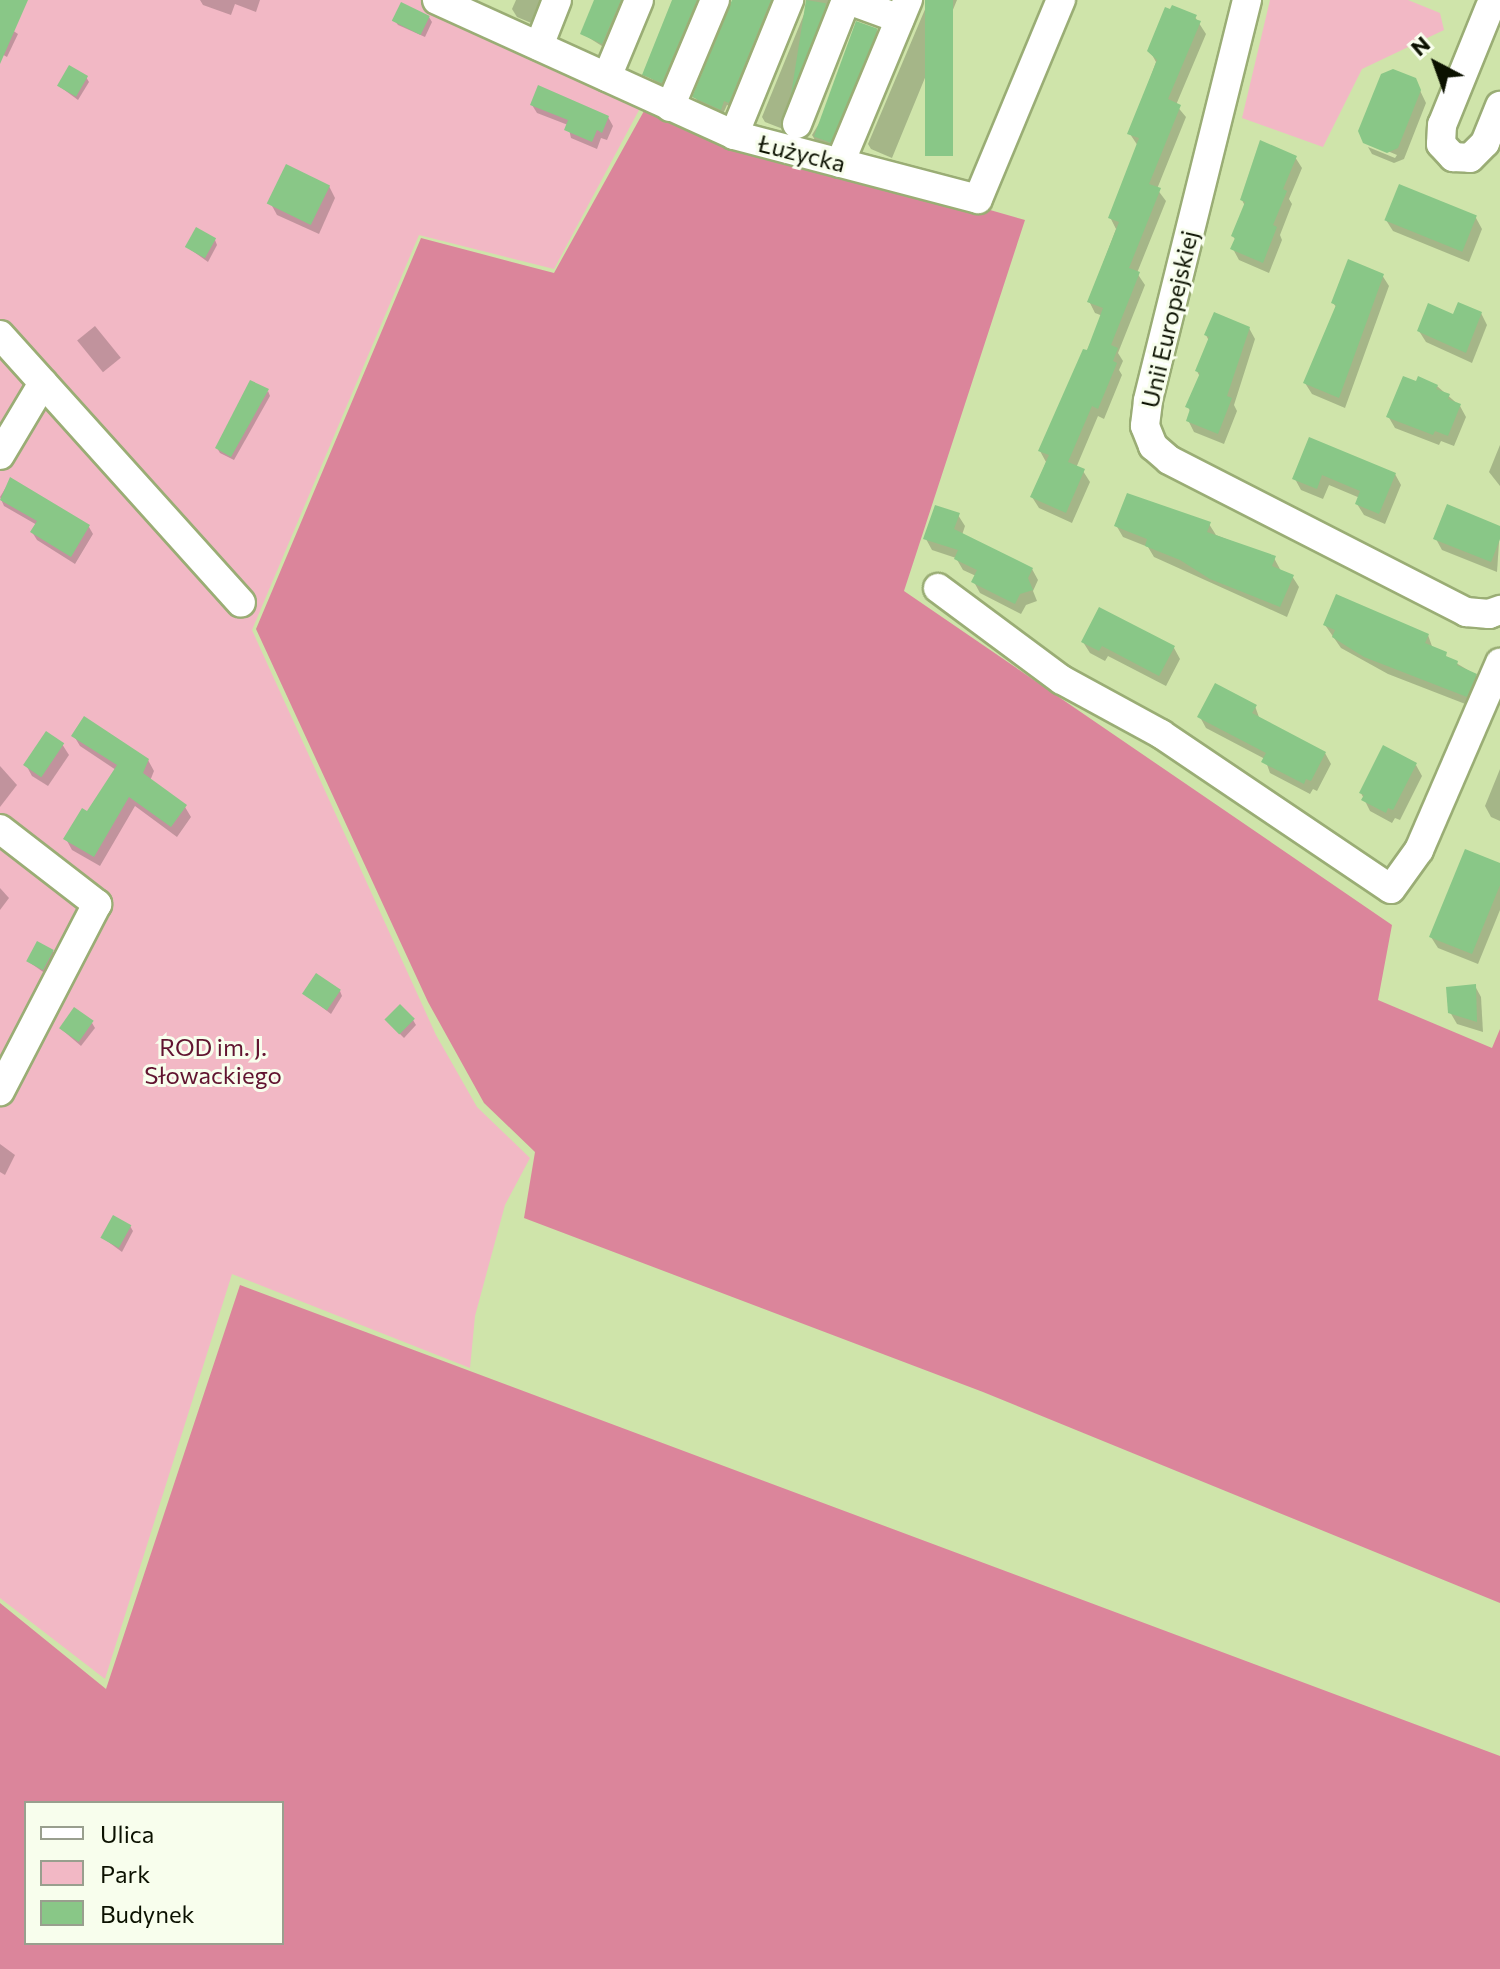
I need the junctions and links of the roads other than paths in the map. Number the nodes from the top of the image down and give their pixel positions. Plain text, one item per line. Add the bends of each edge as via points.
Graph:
1 (437, 0) edge
2 (557, 0) edge
3 (639, 0) edge
4 (715, 0) edge
5 (789, 0) edge
6 (847, 0) edge
7 (1061, 0) edge
8 (1247, 0) edge
9 (1488, 6) edge
10 (904, 9) edge
11 (539, 46) junction
12 (607, 77) junction
13 (1500, 106) edge
14 (670, 107) junction
15 (797, 124) dead end
16 (734, 135) junction
17 (840, 163) junction
18 (0, 335) edge
19 (43, 383) junction
20 (0, 455) edge
21 (938, 588) dead end
22 (241, 603) dead end
23 (1500, 610) edge
24 (1500, 663) edge
25 (0, 829) edge
26 (0, 1091) edge

1 - 11 street, Łużycka
2 - 11 street
3 - 12 street
4 - 14 street
5 - 16 street
6 - 10 street
6 - 15 street
7 - 17 street, Łużycka via 978,199
8 - 23 street, Unii Europejskiej via 1148,401 1145,426 1150,439 1169,460 1466,612
9 - 13 street via 1442,125 1441,144 1453,157 1470,158 1485,143
10 - 17 street
11 - 12 street, Łużycka
12 - 14 street, Łużycka
14 - 16 street, Łużycka
16 - 17 street, Łużycka
18 - 19 street
19 - 20 street
19 - 22 street
21 - 24 street via 1062,680 1161,734 1391,889 1419,850
25 - 26 street via 97,904

